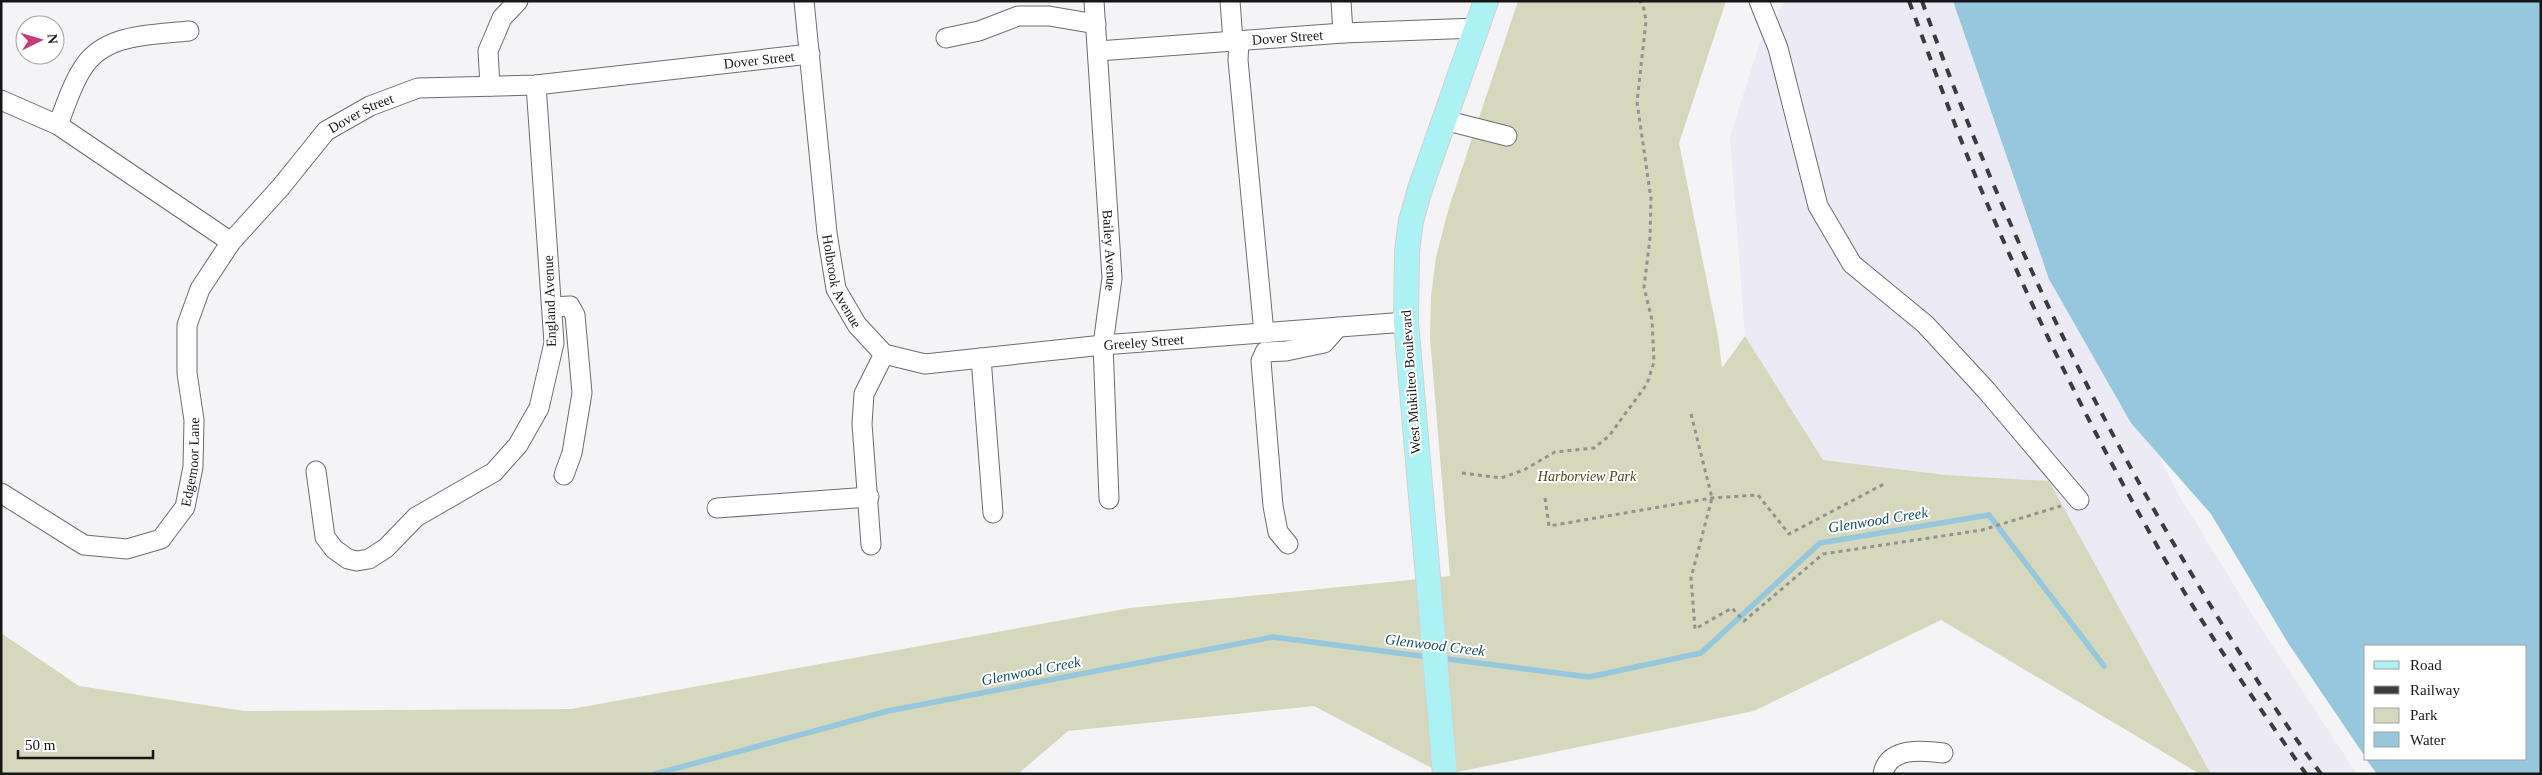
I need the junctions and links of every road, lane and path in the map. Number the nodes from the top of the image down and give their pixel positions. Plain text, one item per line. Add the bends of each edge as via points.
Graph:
1 (518, 1) edge
2 (804, 1) edge
3 (1094, 1) edge
4 (1230, 1) edge
5 (1341, 1) edge
6 (1486, 1) edge
7 (1640, 1) edge
8 (1759, 1) edge
9 (1096, 24) junction
10 (1476, 28) junction
11 (189, 31) dead end
12 (1343, 33) junction
13 (946, 38) dead end
14 (1236, 40) junction
15 (1098, 51) junction
16 (810, 54) junction
17 (536, 85) junction
18 (490, 86) junction
19 (1, 100) edge
20 (1444, 120) junction
21 (58, 125) junction
22 (1506, 136) dead end
23 (231, 242) junction
24 (552, 307) junction
25 (1406, 322) junction
26 (1338, 327) junction
27 (1264, 333) junction
28 (1103, 345) junction
29 (884, 354) junction
30 (980, 358) junction
31 (1691, 414) dead end
32 (316, 471) dead end
33 (1462, 473) dead end
34 (564, 475) dead end
35 (1884, 484) dead end
36 (1, 493) edge
37 (869, 497) junction
38 (1545, 498) dead end
39 (1712, 498) junction
40 (1108, 499) dead end
41 (2079, 500) joint
42 (717, 508) dead end
43 (993, 513) dead end
44 (1288, 544) dead end
45 (871, 545) dead end
46 (1943, 753) dead end
47 (1445, 774) edge
48 (1883, 774) edge

1 - 18 street via 502,18 488,51
2 - 16 street, Holbrook Avenue
3 - 9 street, Bailey Avenue
4 - 14 street
5 - 12 street
6 - 10 main road, West Mukilteo Boulevard
7 - 33 path via 1646,21 1637,102 1651,200 1644,287 1652,320 1654,362 1647,384 1609,436 1594,448 1555,452 1524,470 1501,478
8 - 41 street via 1778,48 1818,206 1852,264 1925,324
9 - 13 street via 1049,16 1018,16 979,31
9 - 15 street, Bailey Avenue
10 - 12 street, Dover Street
10 - 20 main road, West Mukilteo Boulevard
11 - 21 street via 132,38 101,49 81,71
12 - 14 street, Dover Street
14 - 15 street, Dover Street
14 - 27 street
15 - 28 street, Bailey Avenue via 1112,278
16 - 17 street, Dover Street
16 - 29 street, Holbrook Avenue via 827,233 836,289 857,325
17 - 18 street, Dover Street
17 - 24 street, England Avenue
18 - 23 street, Dover Street via 418,88 370,106 326,131
19 - 21 street
20 - 22 street
20 - 25 main road, West Mukilteo Boulevard via 1411,221 1407,250
21 - 23 street
23 - 36 street, Edgemoor Lane via 200,289 187,325 187,373 194,420 193,466 185,507 161,539 127,549 84,545
24 - 32 street, England Avenue via 554,344 546,381 534,416 518,445 494,472 416,517 386,548 370,559 348,559 334,549 326,537
24 - 34 street via 570,306 575,315 582,393 572,453
25 - 26 street, Greeley Street
25 - 47 main road, West Mukilteo Boulevard
26 - 27 street, Greeley Street
26 - 44 street via 1324,343 1265,352 1261,361 1273,506 1278,532
27 - 28 street, Greeley Street
28 - 30 street, Greeley Street
28 - 40 street, Bailey Avenue
29 - 30 street, Greeley Street via 925,364
29 - 37 street via 864,394 862,424
30 - 43 street
31 - 39 path
35 - 39 path via 1789,534 1758,495
37 - 42 street
37 - 45 street
38 - 39 path via 1548,526
39 - 41 path via 1691,578 1695,629 1732,608 1744,620 1823,554 1982,530
46 - 48 street via 1921,750 1903,753 1892,758 1884,767

